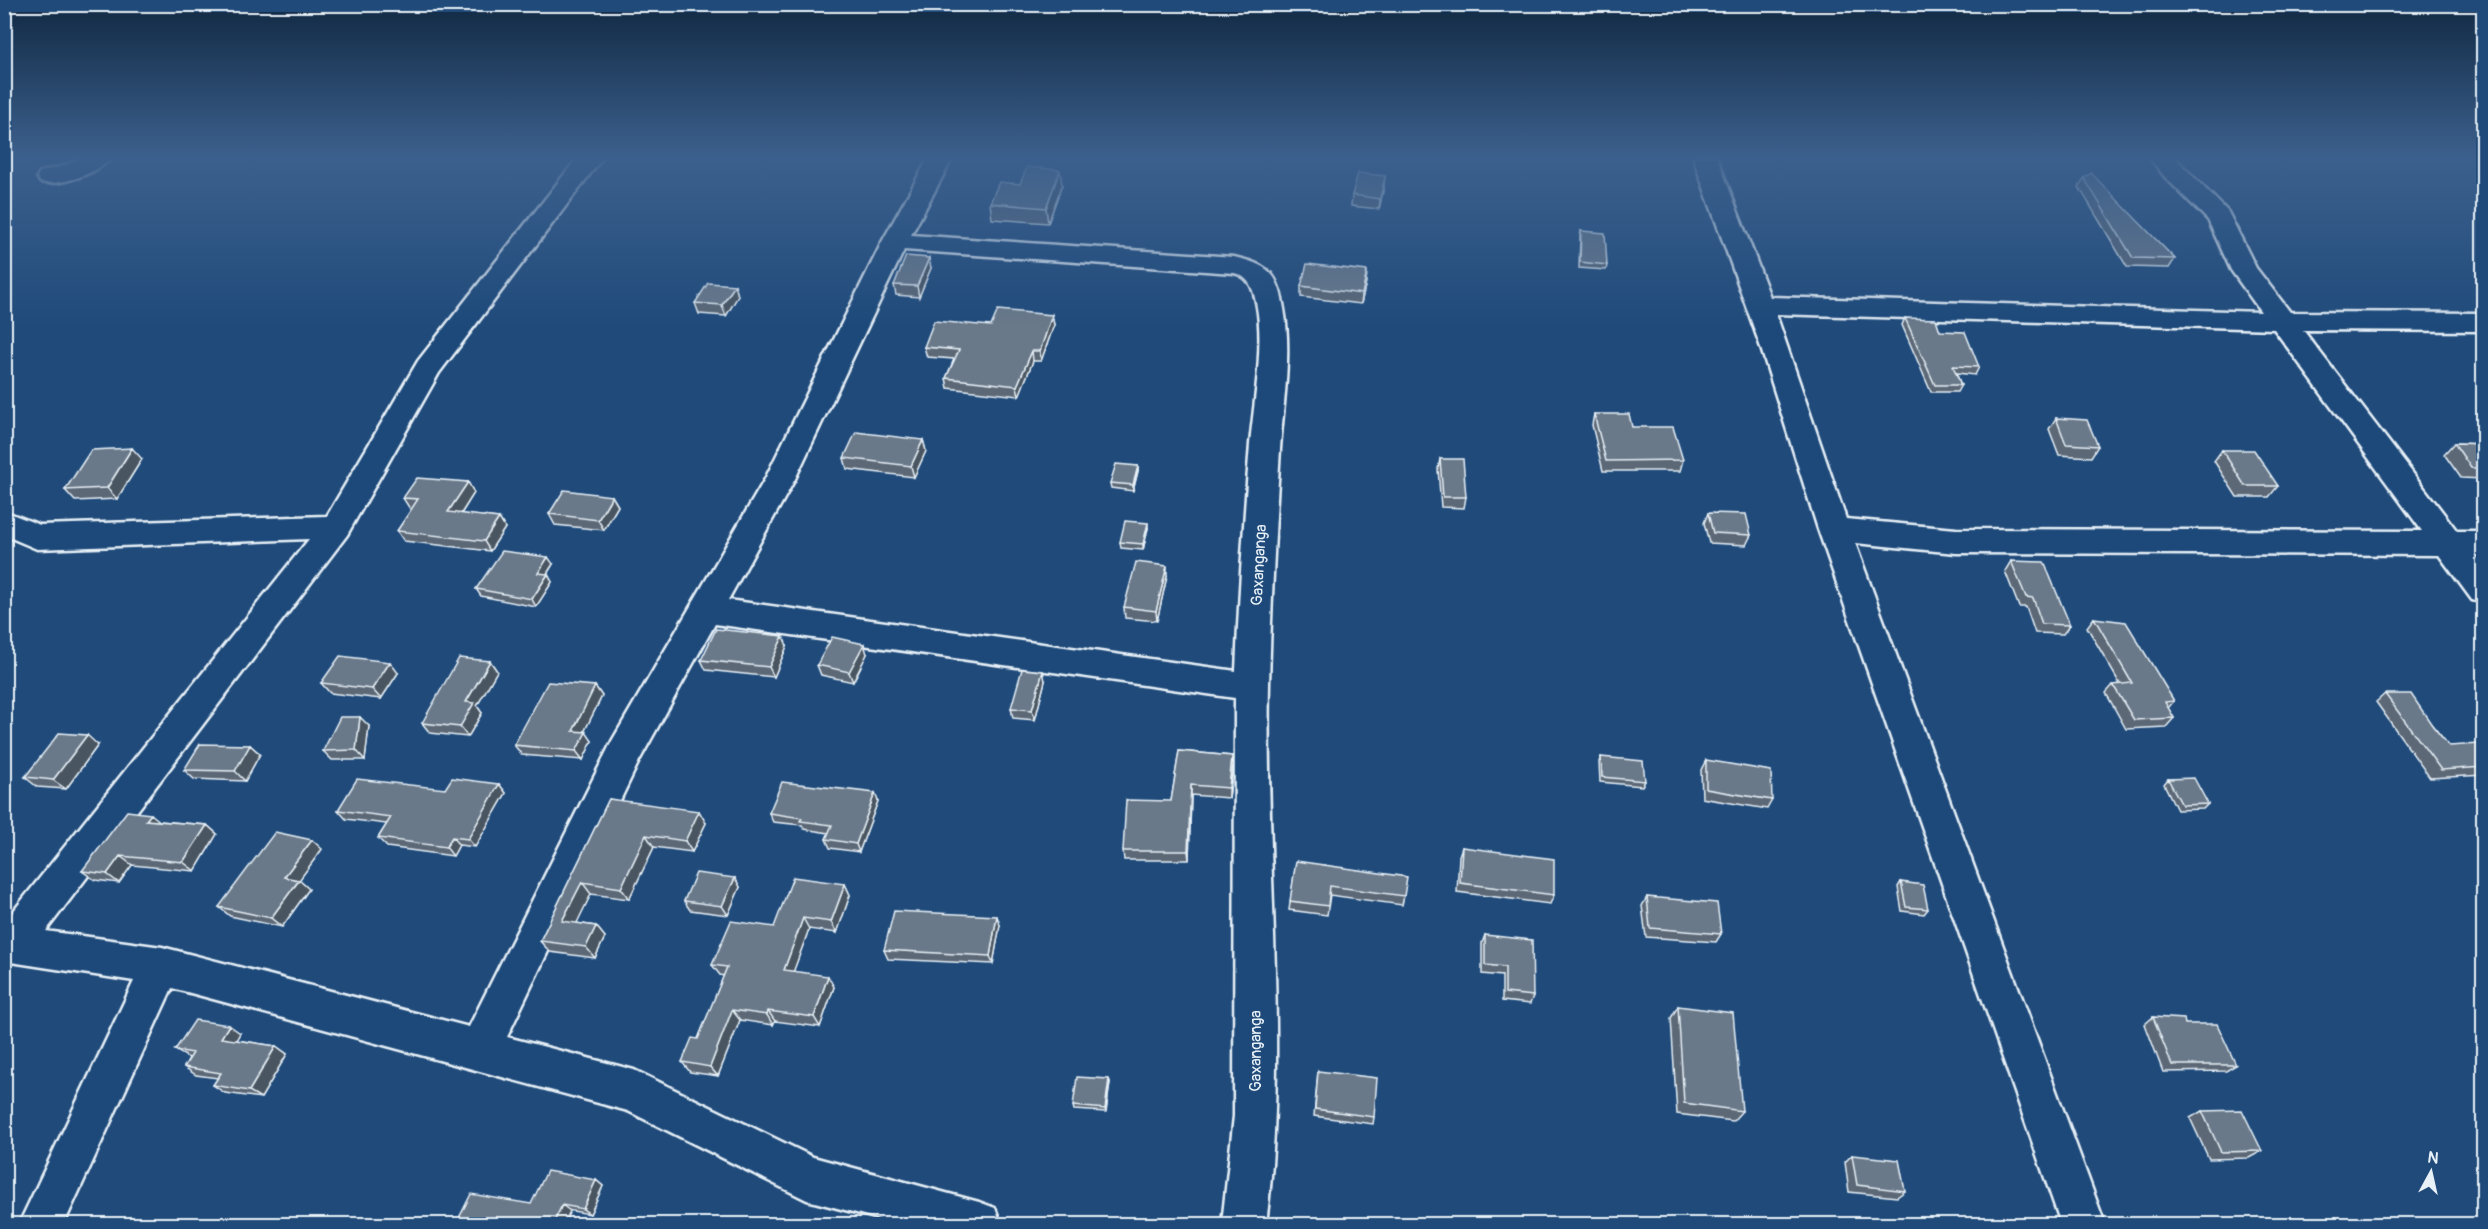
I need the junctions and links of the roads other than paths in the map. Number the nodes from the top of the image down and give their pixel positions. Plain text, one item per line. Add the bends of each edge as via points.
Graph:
1 (547, 214) edge
2 (910, 214) edge
3 (1726, 214) edge
4 (2216, 214) edge
5 (895, 242) junction
6 (1760, 305) junction
7 (2284, 321) junction
8 (2484, 322) edge
9 (4, 522) edge
10 (336, 527) junction
11 (1834, 529) junction
12 (2484, 543) edge
13 (2448, 545) junction
14 (2484, 591) edge
15 (706, 610) junction
16 (1252, 687) junction
17 (8, 944) edge
18 (162, 966) junction
19 (480, 1050) junction
20 (41, 1224) edge
21 (979, 1224) edge
22 (1244, 1224) edge
23 (2083, 1224) edge

1 - 10 street via 428,368
2 - 5 street
3 - 6 street
4 - 7 street via 2244,270
5 - 15 street via 780,479
5 - 16 street, Gaxanganga via 1234,265 1252,269 1263,280 1271,309 1272,352
6 - 7 street
6 - 11 street
7 - 8 street
7 - 13 street
9 - 10 street via 37,537
10 - 17 street
11 - 13 street via 1956,541
11 - 23 street
12 - 13 street
13 - 14 street
15 - 16 street
15 - 19 street via 625,752
16 - 22 street, Gaxanganga via 1255,1116
17 - 18 street
18 - 19 street
18 - 20 street
19 - 21 street via 634,1091 807,1178

